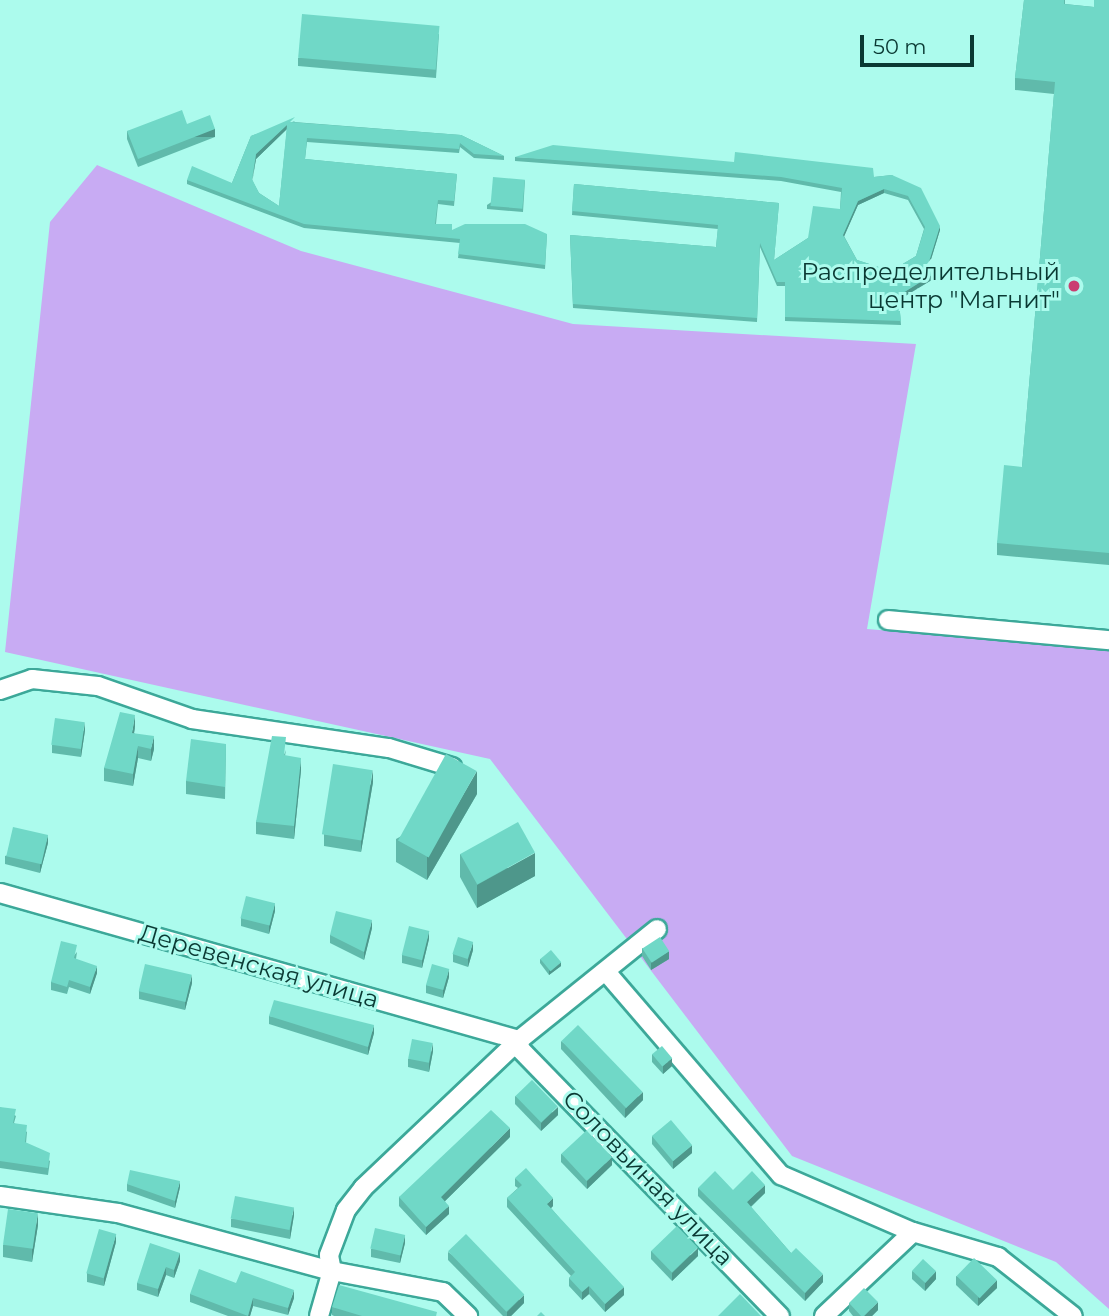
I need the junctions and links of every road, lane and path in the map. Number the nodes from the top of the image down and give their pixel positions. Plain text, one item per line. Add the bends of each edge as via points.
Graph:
1 (888, 620) dead end
2 (1109, 640) edge
3 (0, 690) edge
4 (452, 767) edge
5 (0, 893) edge
6 (657, 929) dead end
7 (607, 973) junction
8 (519, 1040) junction
9 (0, 1196) edge
10 (914, 1232) junction
11 (332, 1271) junction
12 (319, 1316) edge
13 (468, 1316) edge
14 (780, 1316) edge
15 (824, 1316) edge
16 (1073, 1316) edge

1 - 2 street
3 - 4 street via 32,679 98,686 192,719 389,748
5 - 8 street, Деревенская улица
6 - 7 street
7 - 8 street
7 - 10 street via 781,1175
8 - 11 street via 363,1188 346,1210 329,1255
8 - 14 street, Соловьиная улица via 520,1049
9 - 11 street via 118,1213
10 - 15 street
10 - 16 street via 998,1257
11 - 12 street
11 - 13 street via 443,1292

